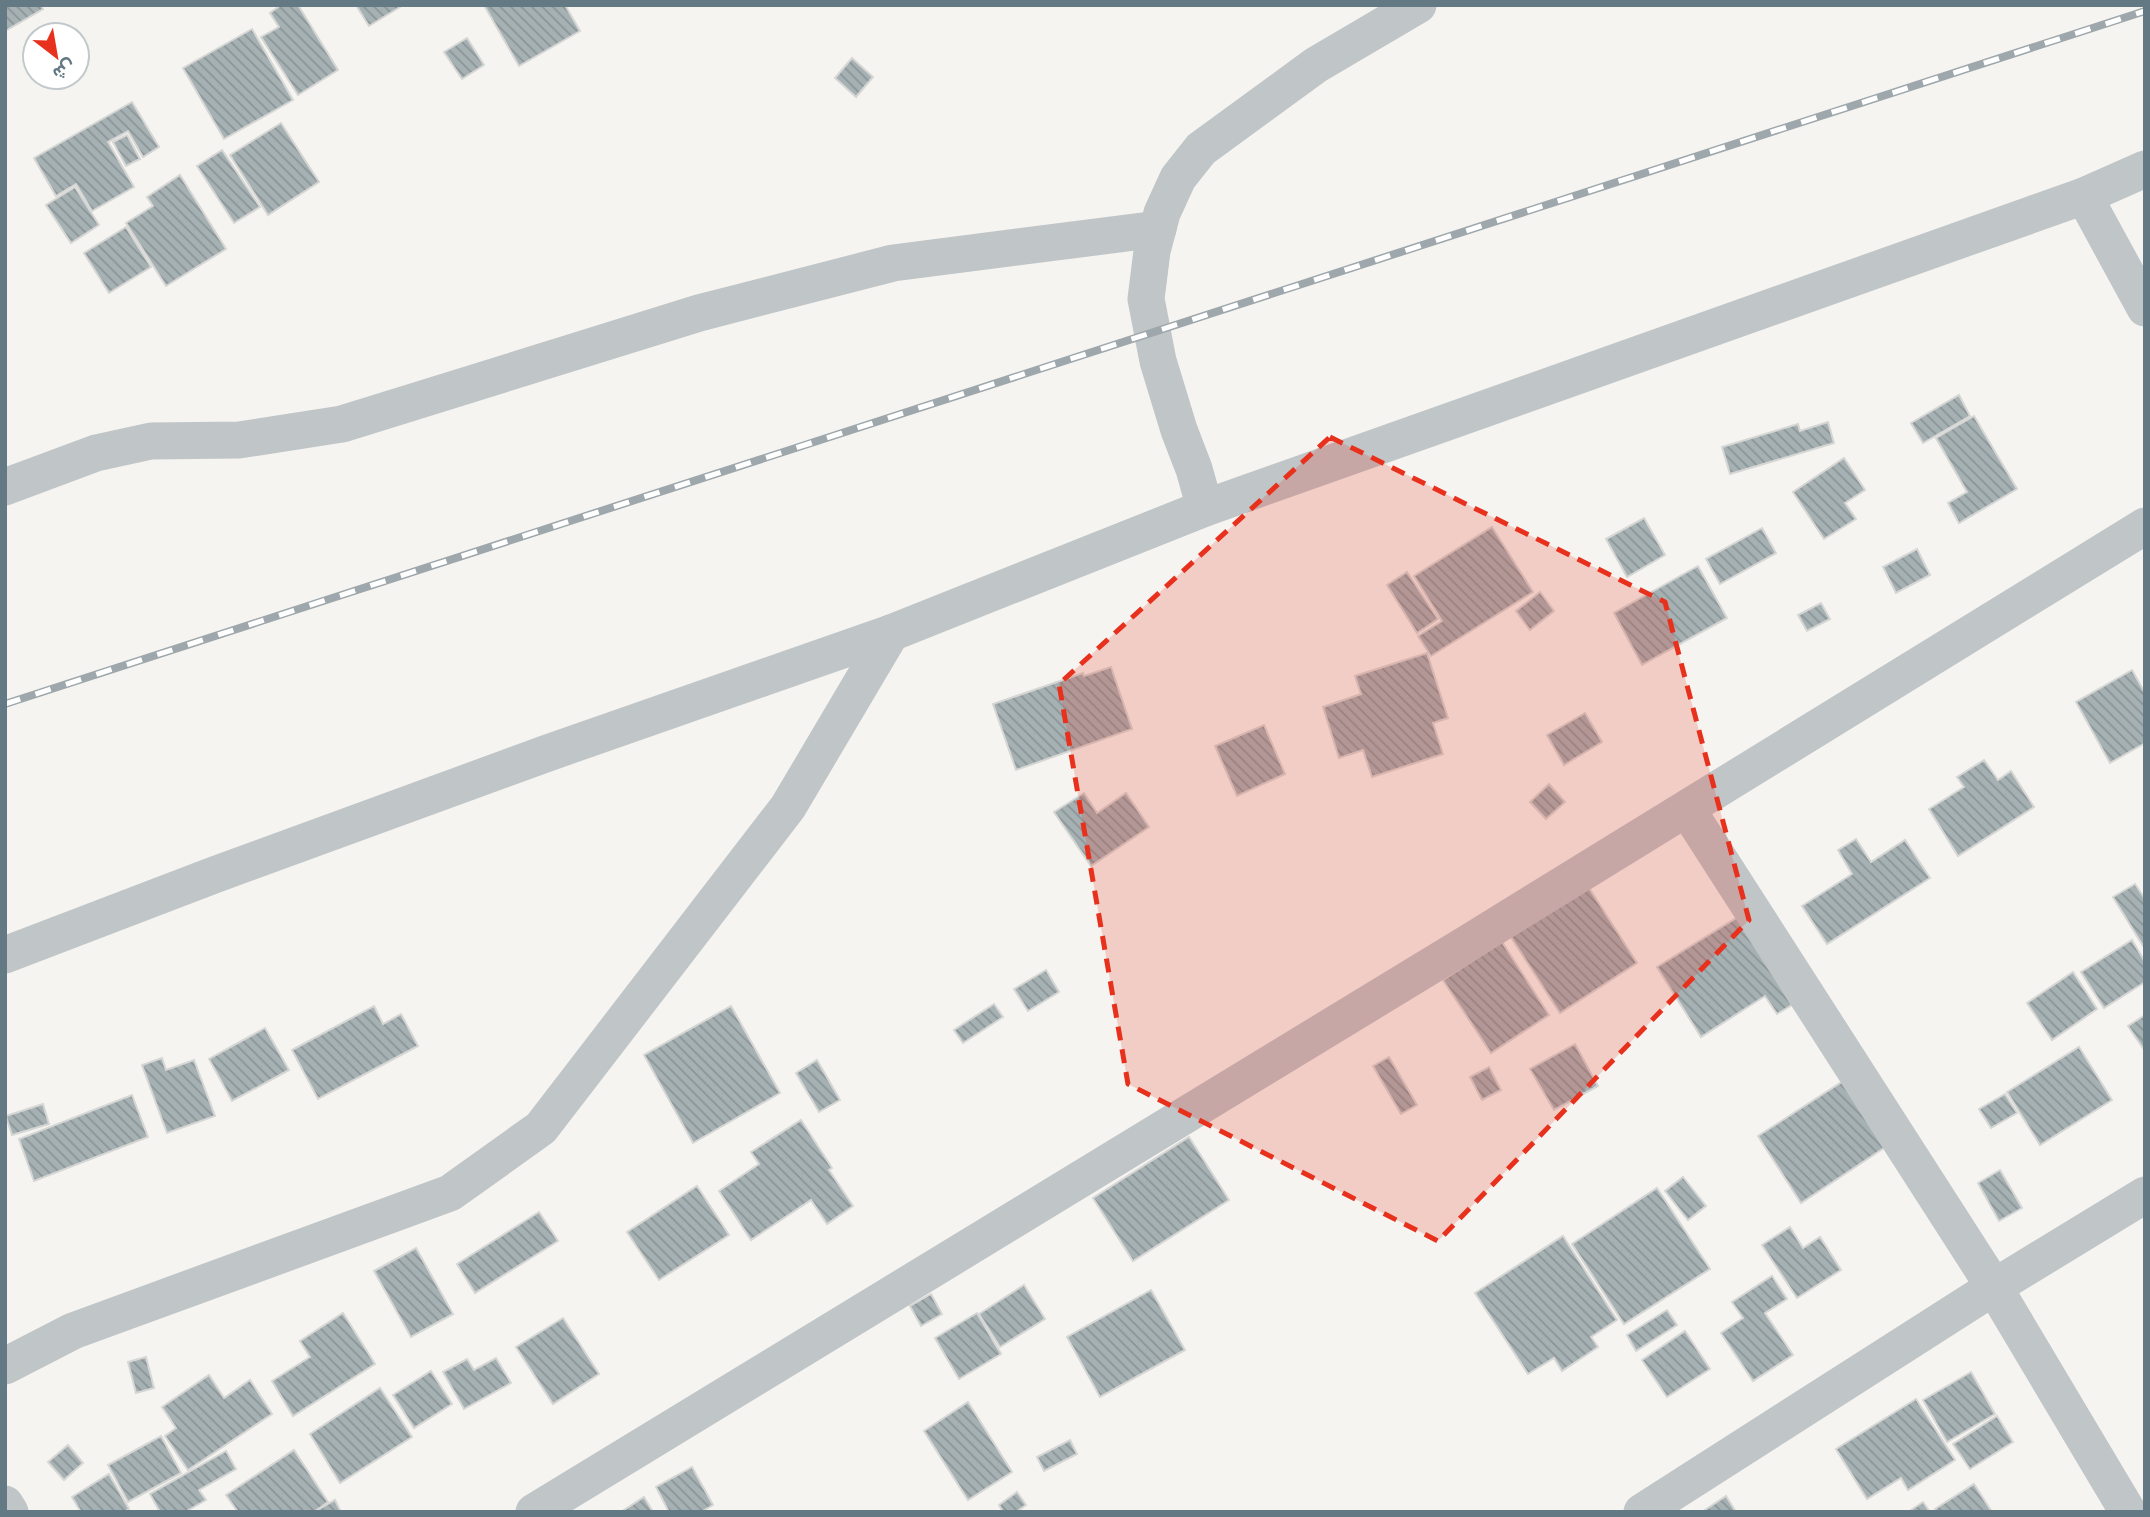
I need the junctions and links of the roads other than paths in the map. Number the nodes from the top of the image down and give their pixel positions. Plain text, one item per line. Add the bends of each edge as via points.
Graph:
1 (1418, 5) edge
2 (2145, 170) edge
3 (2084, 196) junction
4 (1158, 229) junction
5 (2145, 309) edge
6 (5, 487) edge
7 (1205, 508) junction
8 (2145, 526) edge
9 (891, 633) junction
10 (1686, 809) junction
11 (5, 955) edge
12 (2145, 1195) edge
13 (1994, 1287) junction
14 (5, 1366) edge
15 (5, 1504) edge
16 (10, 1512) edge
17 (534, 1512) edge
18 (1642, 1512) edge
19 (2128, 1512) edge

1 - 4 street via 1316,65 1201,149 1178,178
2 - 3 street
3 - 5 street
3 - 7 street
4 - 6 street via 893,263 699,313 342,424 239,440 151,441 96,453
4 - 7 street via 1146,299 1157,361
7 - 9 street
8 - 10 street
9 - 11 street via 545,754
9 - 14 street via 788,807 541,1128 450,1193 73,1331
10 - 13 street
10 - 17 street
12 - 13 street
13 - 18 street
13 - 19 street
15 - 16 street

